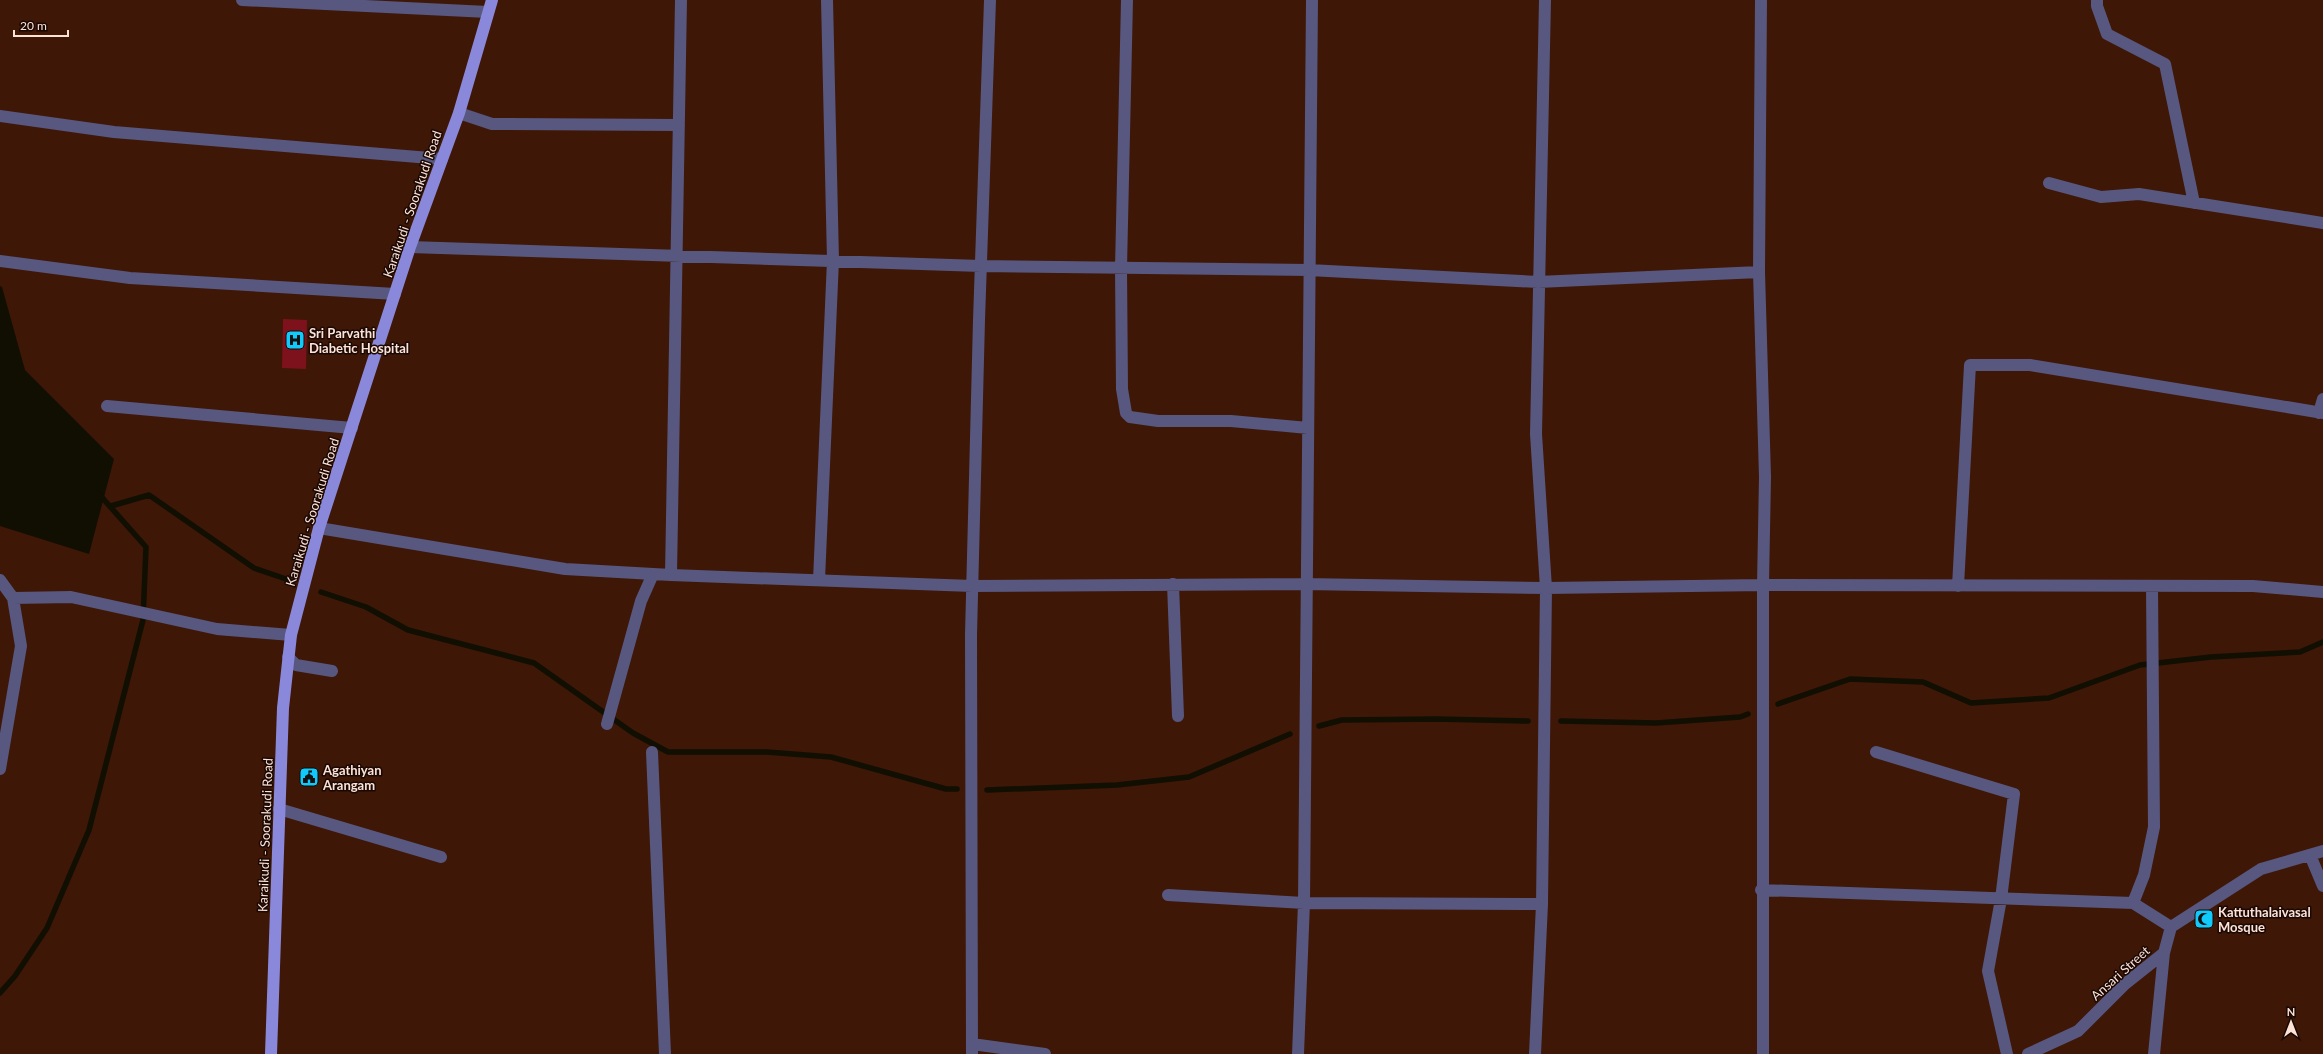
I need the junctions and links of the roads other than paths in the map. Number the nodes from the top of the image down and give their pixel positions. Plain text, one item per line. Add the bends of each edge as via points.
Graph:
1 (242, 0) edge
2 (492, 0) edge
3 (681, 0) edge
4 (827, 0) edge
5 (990, 0) edge
6 (1127, 0) edge
7 (1312, 0) edge
8 (1545, 0) edge
9 (1761, 0) edge
10 (2097, 0) edge
11 (488, 12) junction
12 (459, 113) junction
13 (0, 116) edge
14 (679, 125) junction
15 (442, 159) junction
16 (2049, 183) dead end
17 (2194, 203) junction
18 (2323, 223) edge
19 (410, 247) junction
20 (676, 256) junction
21 (833, 260) junction
22 (0, 261) edge
23 (981, 266) junction
24 (1121, 268) junction
25 (1309, 270) junction
26 (1759, 272) junction
27 (1538, 282) junction
28 (395, 294) junction
29 (2323, 399) edge
30 (107, 406) dead end
31 (2321, 412) edge
32 (352, 428) junction
33 (1308, 428) junction
34 (319, 528) junction
35 (653, 574) junction
36 (671, 575) junction
37 (0, 580) edge
38 (819, 580) junction
39 (1173, 584) junction
40 (1305, 584) junction
41 (1763, 585) junction
42 (972, 586) junction
43 (1958, 586) junction
44 (2152, 586) junction
45 (1546, 588) junction
46 (2323, 592) edge
47 (13, 598) junction
48 (291, 635) junction
49 (288, 657) junction
50 (332, 671) dead end
51 (1178, 716) dead end
52 (607, 724) dead end
53 (652, 752) dead end
54 (1876, 752) dead end
55 (0, 769) edge
56 (280, 809) junction
57 (2323, 851) edge
58 (2310, 855) junction
59 (441, 857) dead end
60 (2323, 886) edge
61 (1762, 890) junction
62 (1168, 895) dead end
63 (2001, 898) junction
64 (1304, 903) junction
65 (2133, 903) junction
66 (1542, 904) junction
67 (2171, 927) junction
68 (2164, 953) junction
69 (972, 1049) edge
70 (271, 1054) edge
71 (276, 1054) edge
72 (665, 1054) edge
73 (1046, 1054) edge
74 (1298, 1054) edge
75 (1535, 1054) edge
76 (1763, 1054) edge
77 (2008, 1054) edge
78 (2028, 1054) edge
79 (2154, 1054) edge

1 - 11 street
2 - 11 main road, Karaikudi - Soorakudi Road
3 - 14 street
4 - 21 street
5 - 23 street
6 - 24 street
7 - 25 street
8 - 27 street
9 - 26 street
10 - 17 street via 2107,34 2165,64
11 - 12 main road, Karaikudi - Soorakudi Road
12 - 14 street via 492,124
12 - 15 main road, Karaikudi - Soorakudi Road
13 - 15 street via 114,132
14 - 20 street
15 - 19 main road, Karaikudi - Soorakudi Road
16 - 17 street via 2102,198 2139,194
17 - 18 street
19 - 20 street
19 - 28 main road, Karaikudi - Soorakudi Road
20 - 21 street
20 - 36 street
21 - 23 street
21 - 38 street
22 - 28 street via 130,278
23 - 24 street
23 - 42 street
24 - 25 street
24 - 33 street via 1122,389 1126,412 1130,417 1158,421 1231,421
25 - 27 street
25 - 33 street
26 - 27 street
26 - 41 street via 1765,476
27 - 45 street via 1536,434
28 - 32 main road, Karaikudi - Soorakudi Road
29 - 31 street
30 - 32 street
31 - 43 street via 2030,365 1970,365
32 - 34 main road, Karaikudi - Soorakudi Road
33 - 40 street
34 - 35 street via 565,569
34 - 48 main road, Karaikudi - Soorakudi Road
35 - 36 street
35 - 52 street via 640,602
36 - 38 street
37 - 47 street
38 - 42 street
39 - 40 street
39 - 42 street
39 - 51 street
40 - 45 street
40 - 64 street
41 - 43 street
41 - 45 street
41 - 61 street
42 - 69 street
43 - 44 street
44 - 46 street via 2253,586
44 - 65 street via 2154,827 2144,875
45 - 66 street
47 - 48 street via 70,597 217,628
47 - 55 street via 21,646
48 - 49 main road, Karaikudi - Soorakudi Road
49 - 50 street via 296,665
49 - 56 main road, Karaikudi - Soorakudi Road via 283,708
53 - 72 street
54 - 63 street via 2014,794
56 - 59 street
56 - 70 main road, Karaikudi - Soorakudi Road
57 - 58 street
58 - 60 street
58 - 67 street via 2261,869
61 - 63 street
61 - 76 street
62 - 64 street
63 - 65 street
63 - 77 street via 1988,971
64 - 66 street
64 - 74 street
65 - 67 street
66 - 75 street
67 - 68 street, Ansari Street
68 - 78 street, Ansari Street via 2125,984 2078,1031
68 - 79 street
69 - 73 street
70 - 71 street

